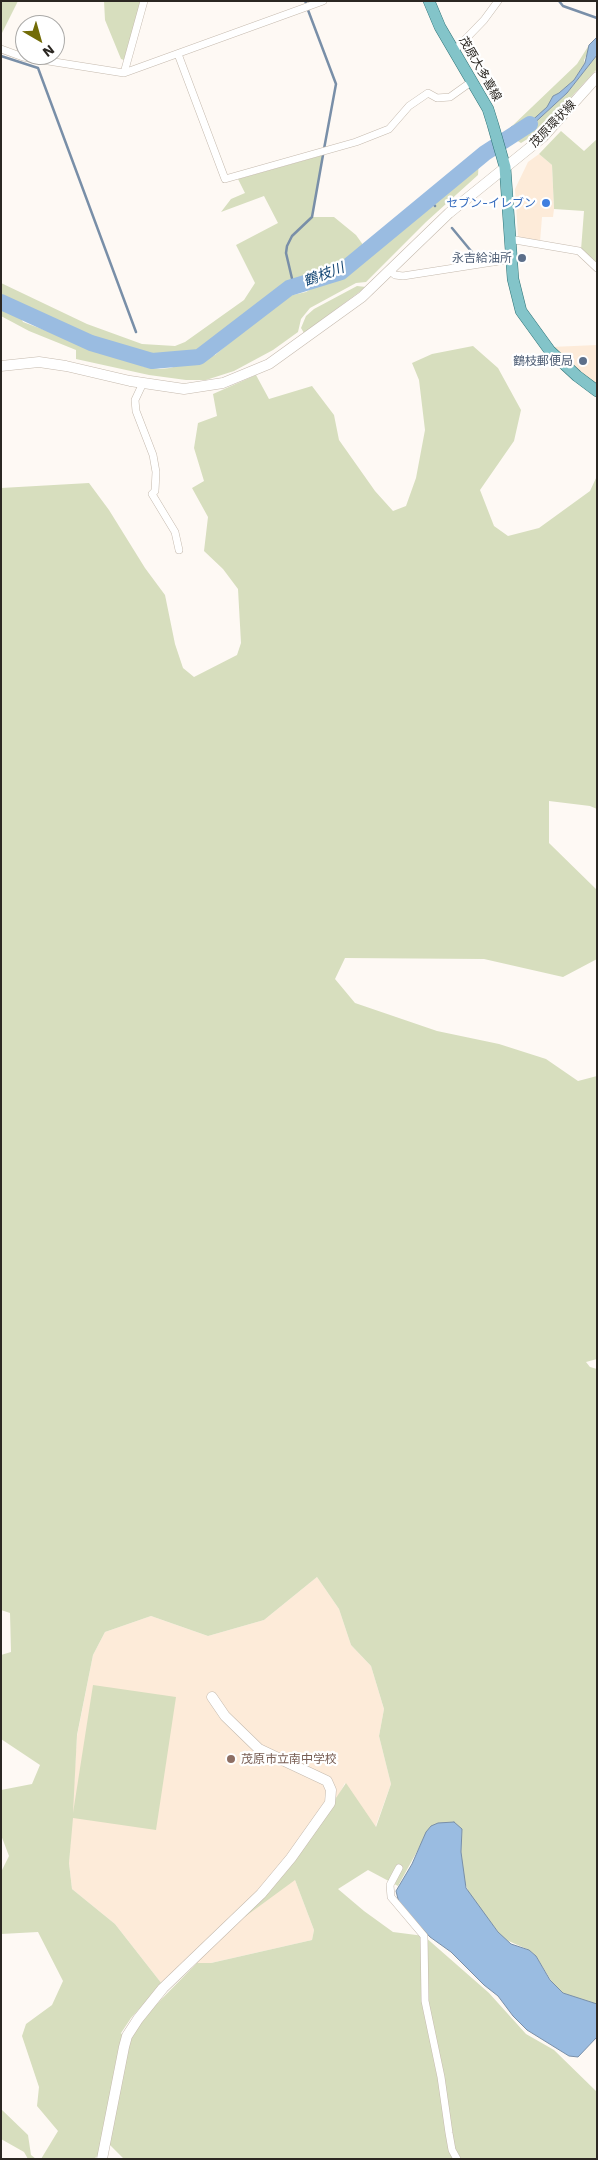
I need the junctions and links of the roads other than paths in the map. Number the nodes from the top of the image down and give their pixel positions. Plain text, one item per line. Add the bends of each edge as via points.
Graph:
1 (144, 1) edge
2 (323, 1) edge
3 (429, 1) edge
4 (498, 1) edge
5 (1, 49) edge
6 (454, 52) junction
7 (178, 54) junction
8 (124, 72) junction
9 (597, 77) edge
10 (470, 82) junction
11 (503, 162) junction
12 (509, 239) junction
13 (512, 259) junction
14 (597, 268) edge
15 (390, 271) junction
16 (1, 366) edge
17 (144, 383) junction
18 (597, 391) edge
19 (178, 550) dead end
20 (212, 1697) dead end
21 (398, 1868) dead end
22 (102, 2159) edge
23 (457, 2159) edge

1 - 8 street
2 - 7 street
3 - 6 main road, 茂原大多喜線
4 - 6 street
5 - 8 street via 23,57
6 - 10 main road, 茂原大多喜線
7 - 8 street
7 - 10 street via 225,179 388,130 409,106 428,92 437,98 450,97
9 - 11 main road, 茂原環状線 via 543,138
10 - 11 main road, 茂原大多喜線 via 488,109
11 - 12 main road, 茂原大多喜線
11 - 15 main road, 茂原環状線
12 - 13 main road, 茂原大多喜線
12 - 14 street via 578,251
13 - 15 street via 402,276
13 - 18 main road, 茂原大多喜線 via 516,295 528,322 560,362
15 - 17 main road, 茂原環状線 via 362,297 269,364 223,383 184,389
16 - 17 main road, 茂原環状線 via 39,362
17 - 19 street via 135,400 153,455 156,472 152,494 175,532
20 - 22 main road via 225,1716 259,1749 327,1781 331,1790 330,1803 261,1894 163,1988 127,2036
21 - 23 street via 390,1885 391,1897 424,1936 426,2001 452,2150

